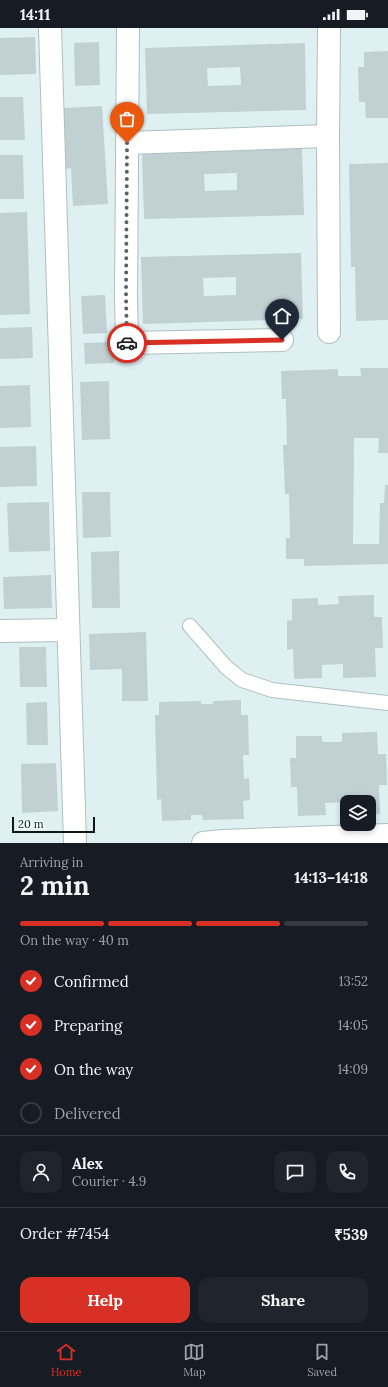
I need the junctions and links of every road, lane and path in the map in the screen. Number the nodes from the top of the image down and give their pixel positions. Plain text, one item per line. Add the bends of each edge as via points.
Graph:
1 (50, 28) edge
2 (128, 28) edge
3 (329, 28) edge
4 (328, 136) junction
5 (127, 143) junction
6 (330, 332) dead end
7 (282, 340) dead end
8 (190, 626) dead end
9 (68, 630) junction
10 (0, 631) edge
11 (388, 703) edge
12 (388, 835) edge
13 (217, 842) edge
14 (75, 843) edge

1 - 9 street
2 - 5 street
3 - 4 street
4 - 5 street
4 - 6 street
5 - 7 street via 127,343
8 - 11 lane via 226,667 242,680 272,690
9 - 10 street
9 - 14 street
12 - 13 street

